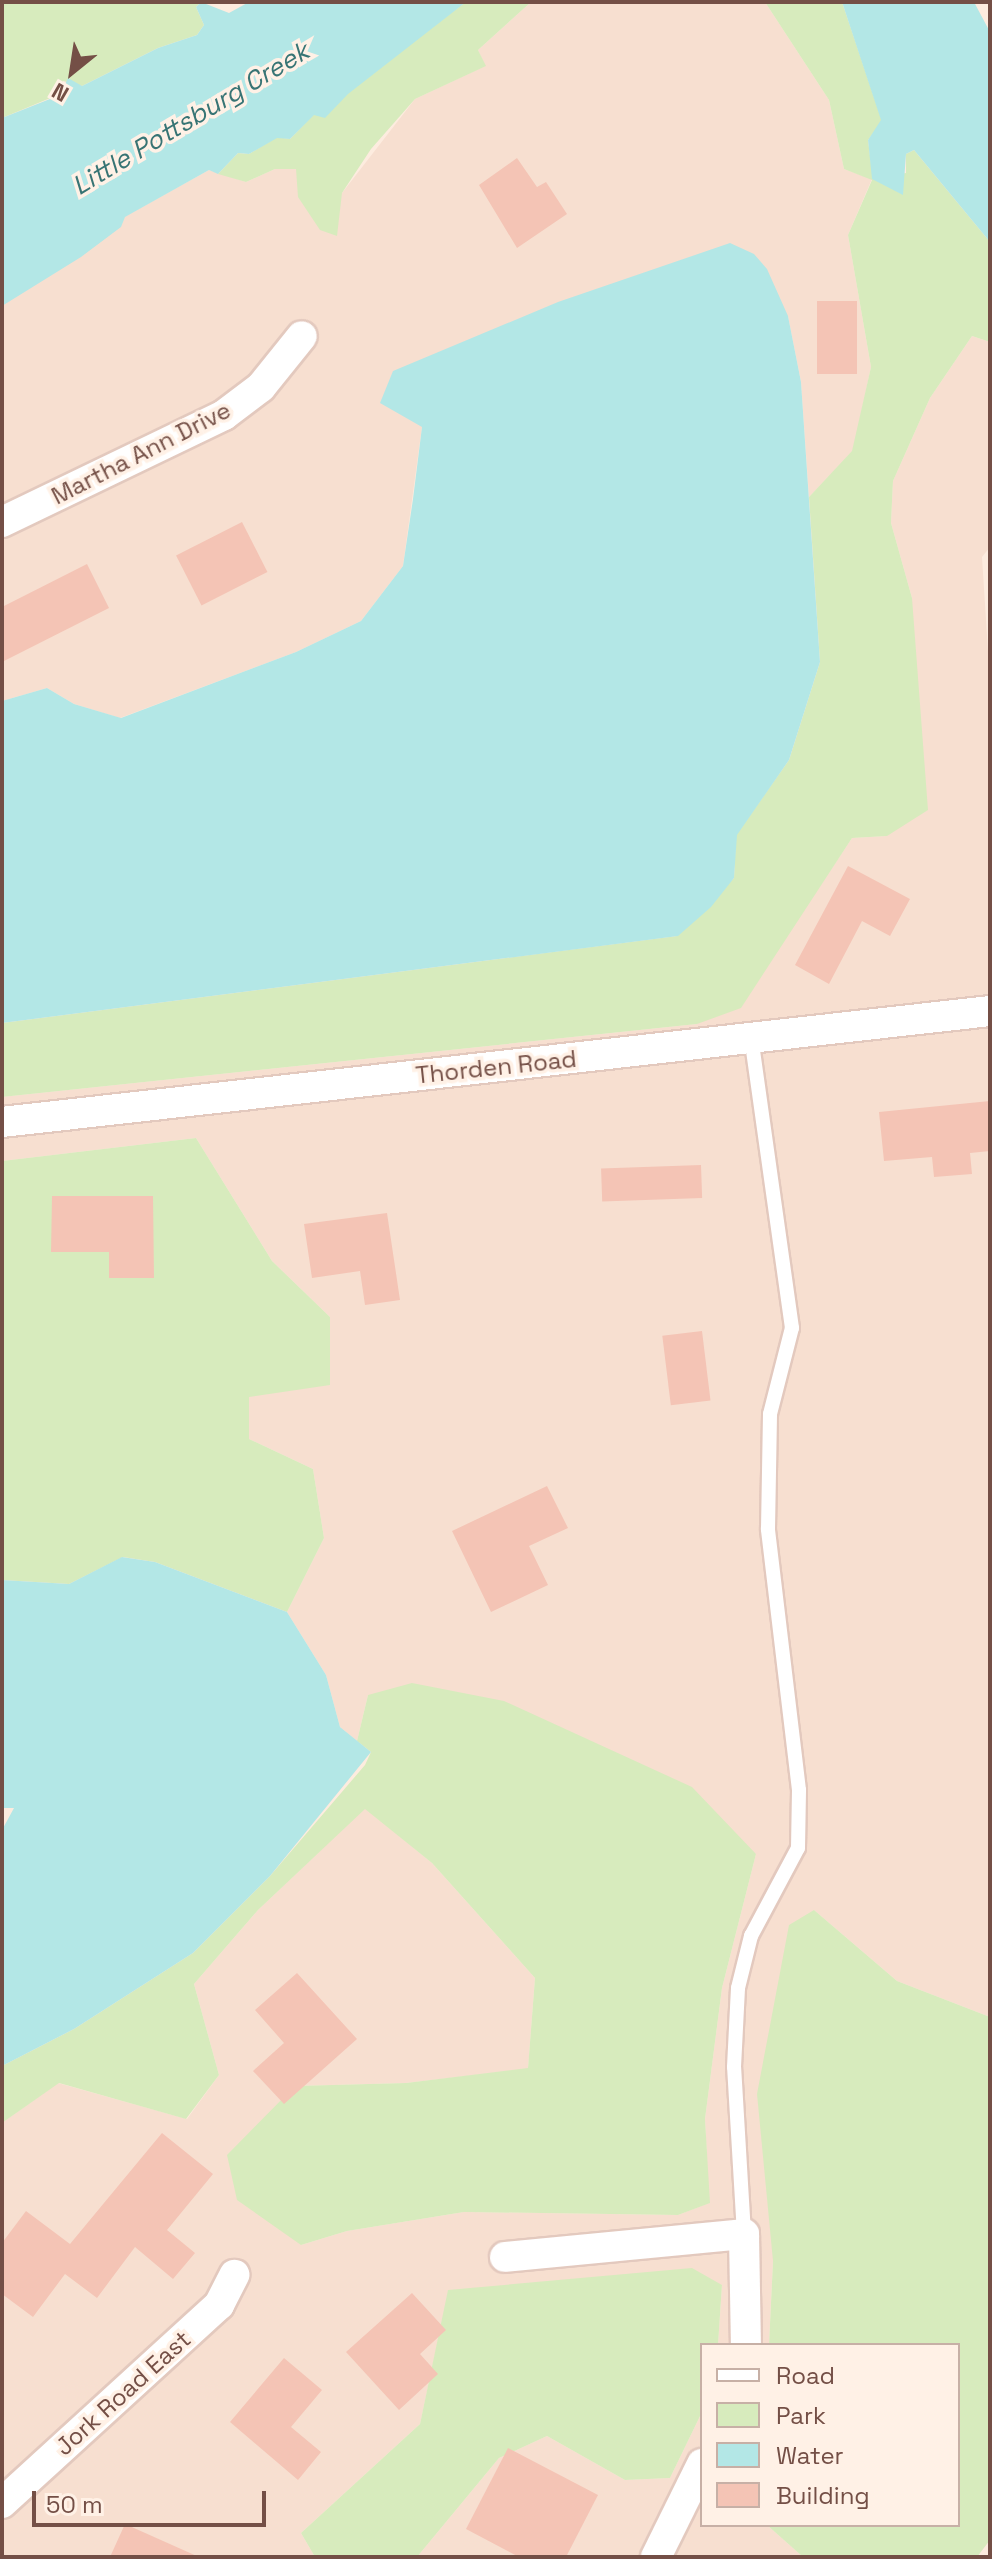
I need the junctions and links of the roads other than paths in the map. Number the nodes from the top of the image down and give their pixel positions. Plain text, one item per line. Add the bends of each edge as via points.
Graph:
1 (302, 336) dead end
2 (2, 522) edge
3 (990, 1011) edge
4 (751, 1038) junction
5 (2, 1122) edge
6 (744, 2234) junction
7 (505, 2257) dead end
8 (234, 2275) dead end
9 (746, 2343) edge
10 (700, 2468) edge
11 (2, 2503) edge
12 (656, 2557) edge

1 - 2 street, Martha Ann Drive via 261,387 224,415
3 - 4 street, Thorden Road
4 - 5 street, Thorden Road
4 - 6 lane via 792,1328 770,1414 768,1529 799,1790 798,1848 751,1936 738,1988 734,2067
6 - 7 street
6 - 9 street
8 - 11 street, Jork Road East via 219,2305
10 - 12 street

